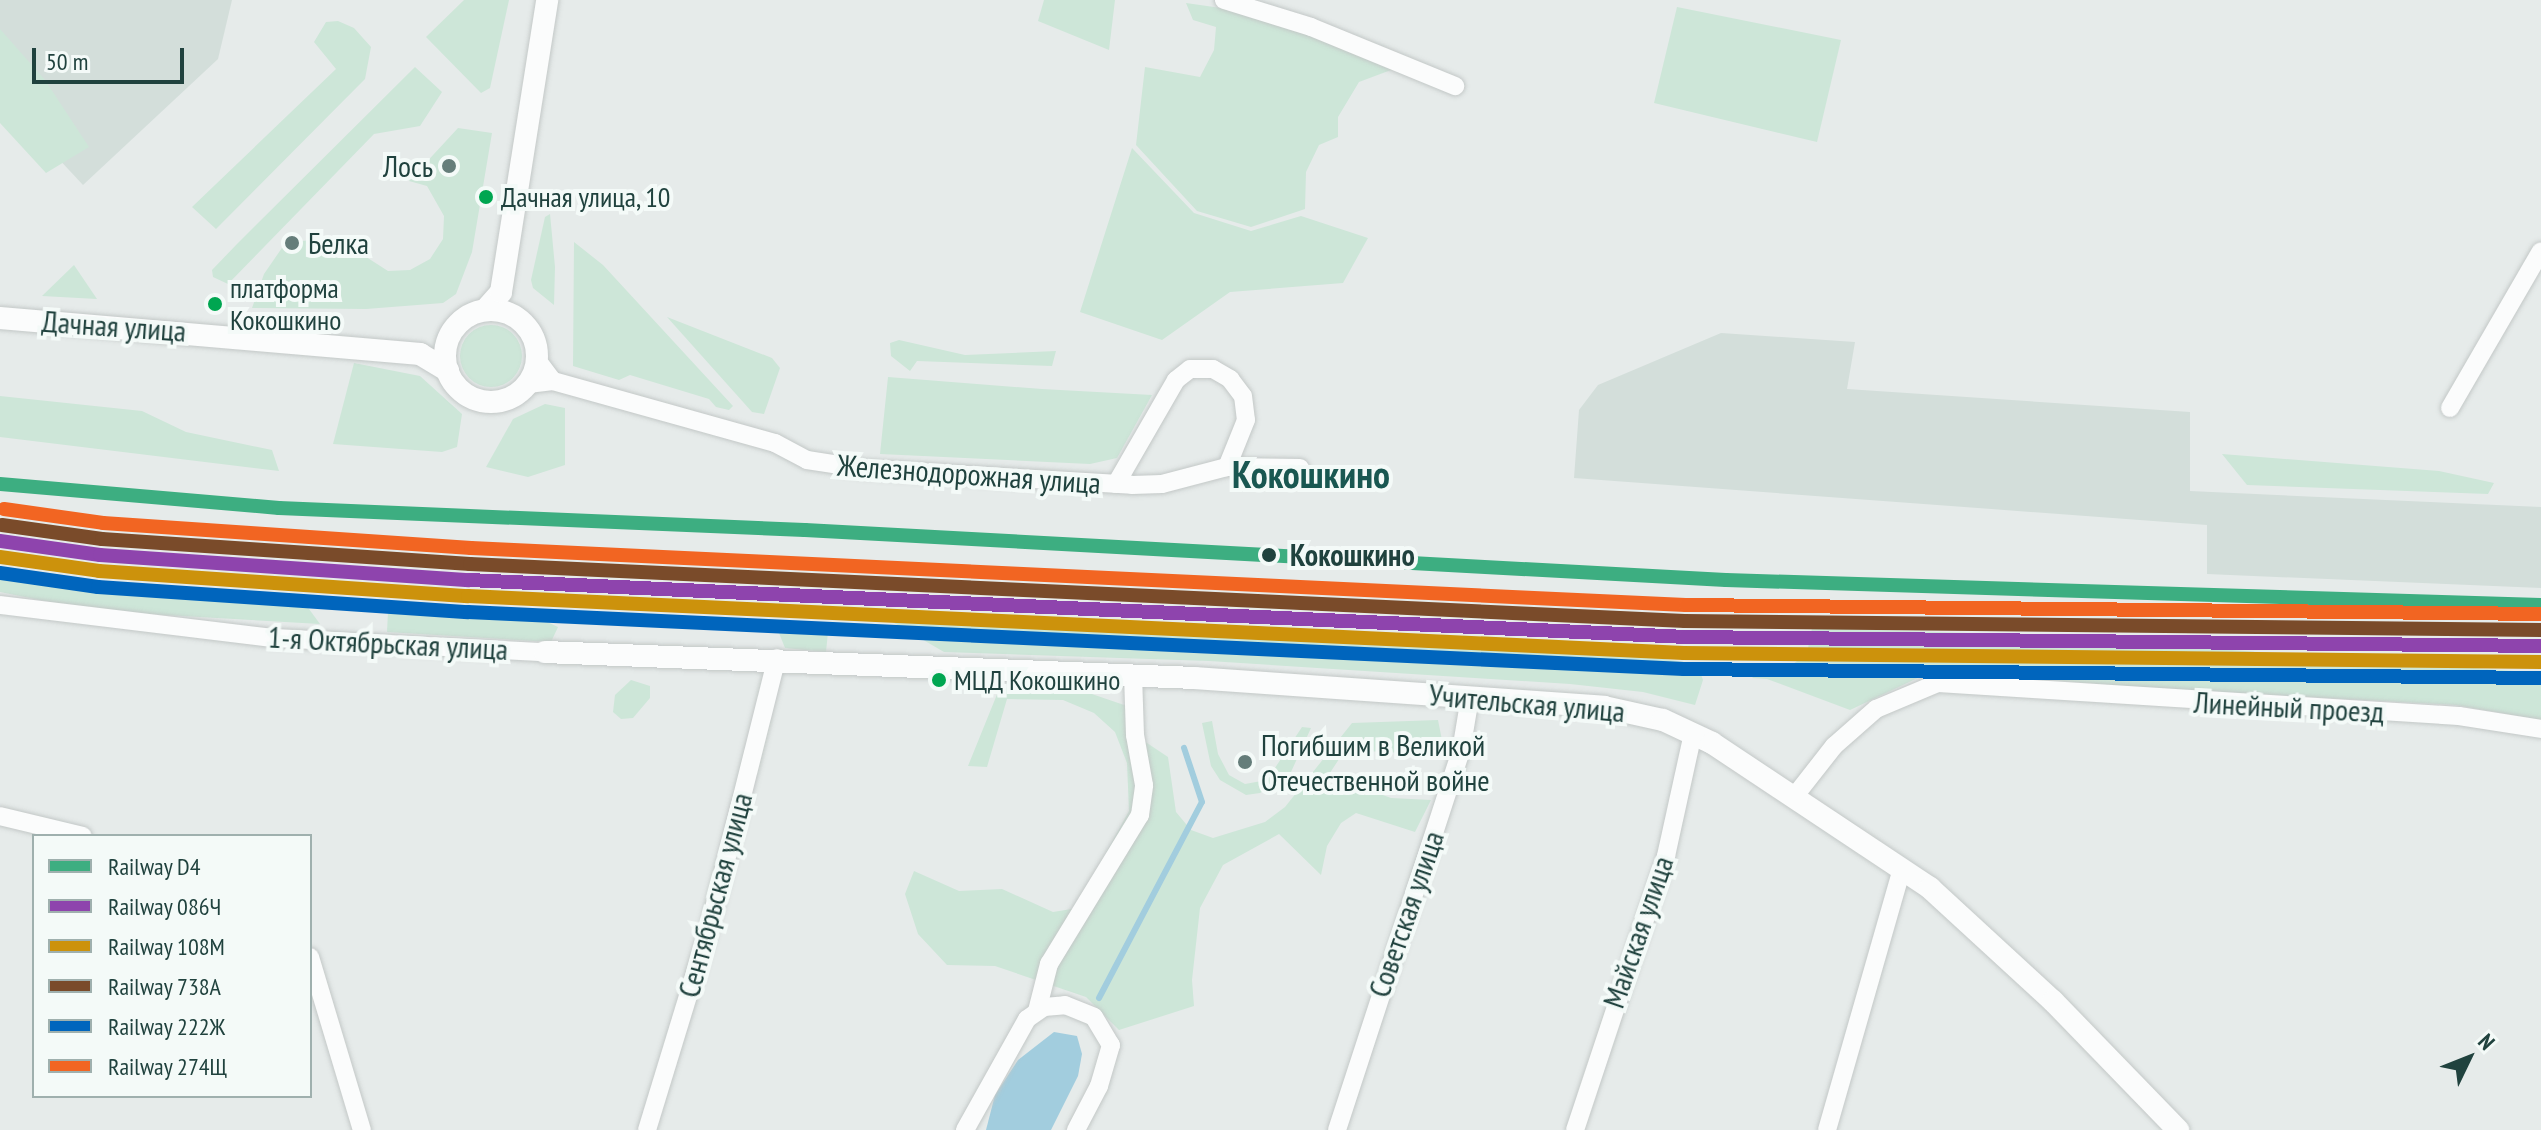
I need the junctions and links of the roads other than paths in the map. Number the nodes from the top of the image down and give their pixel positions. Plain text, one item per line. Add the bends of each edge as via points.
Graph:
1 (547, 0) edge
2 (1224, 0) edge
3 (1455, 86) dead end
4 (2541, 251) edge
5 (501, 292) junction
6 (485, 310) junction
7 (513, 315) junction
8 (0, 318) edge
9 (449, 339) junction
10 (420, 354) junction
11 (537, 360) junction
12 (448, 371) junction
13 (553, 381) junction
14 (528, 384) junction
15 (2450, 408) dead end
16 (1227, 467) junction
17 (1300, 468) dead end
18 (1116, 484) junction
19 (0, 605) edge
20 (545, 652) joint
21 (777, 658) junction
22 (1133, 675) junction
23 (1470, 697) junction
24 (2541, 729) edge
25 (1693, 733) junction
26 (1794, 797) junction
27 (0, 816) edge
28 (75, 834) edge
29 (1902, 869) junction
30 (312, 964) edge
31 (1046, 1008) junction
32 (362, 1130) edge
33 (647, 1130) edge
34 (965, 1130) edge
35 (1076, 1130) edge
36 (1337, 1130) edge
37 (1575, 1130) edge
38 (1827, 1130) edge
39 (2178, 1130) edge

1 - 5 street
2 - 3 street via 1311,27
4 - 15 street
5 - 6 street
5 - 7 street
6 - 7 street
6 - 9 street via 459,322
7 - 11 street via 533,336
8 - 10 street, Дачная улица
9 - 10 street
9 - 12 street
10 - 12 street, Дачная улица
11 - 13 street
11 - 14 street
12 - 14 street, Железнодорожная улица via 457,388 483,402 511,398
13 - 14 street, Железнодорожная улица
13 - 18 street, Железнодорожная улица via 775,443 824,464
16 - 17 street, Железнодорожная улица
16 - 18 street, Железнодорожная улица via 1162,484
16 - 18 street via 1246,420 1243,396 1213,369 1190,369 1176,380
19 - 20 street, 1-я Октябрьская улица via 285,639
20 - 21 street, 1-я Октябрьская улица
21 - 22 street, Учительская улица
21 - 33 street, Сентябрьская улица via 710,924
22 - 23 street, Учительская улица
22 - 31 street via 1144,785 1140,815 1049,964
23 - 25 street, Учительская улица via 1604,707
23 - 36 street, Советская улица via 1461,751
24 - 26 street, Линейный проезд via 2459,716 2175,701 1957,681 1922,686 1876,709 1834,746
25 - 26 street, Учительская улица
25 - 37 street, Майская улица via 1666,856
26 - 29 street, Учительская улица
27 - 28 street
29 - 38 street
29 - 39 street, Учительская улица via 2003,951
30 - 32 street
31 - 34 street via 1027,1019
31 - 35 street via 1075,1006 1094,1017 1111,1045 1099,1086

